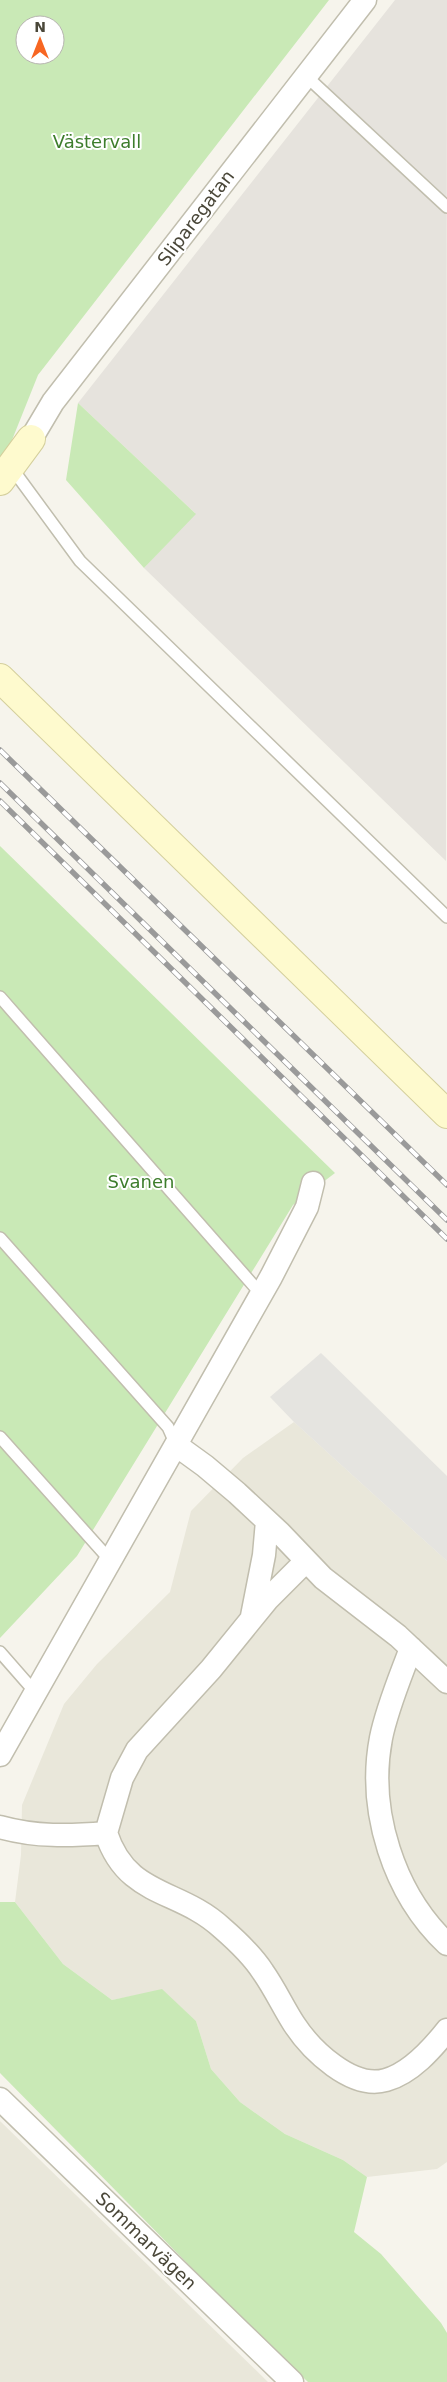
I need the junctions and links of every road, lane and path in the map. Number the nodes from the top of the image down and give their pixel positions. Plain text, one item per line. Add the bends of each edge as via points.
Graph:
1 (365, 0) edge
2 (305, 75) junction
3 (447, 207) edge
4 (30, 439) joint
5 (6, 474) edge
6 (0, 678) edge
7 (447, 917) edge
8 (0, 997) edge
9 (447, 1114) edge
10 (313, 1183) dead end
11 (0, 1238) edge
12 (261, 1294) junction
13 (0, 1437) edge
14 (176, 1446) junction
15 (267, 1521) junction
16 (110, 1560) junction
17 (306, 1560) junction
18 (250, 1621) junction
19 (411, 1648) junction
20 (0, 1652) edge
21 (447, 1682) edge
22 (35, 1692) junction
23 (0, 1755) edge
24 (0, 1827) edge
25 (106, 1833) junction
26 (447, 1944) edge
27 (447, 2030) edge
28 (0, 2099) edge
29 (292, 2382) edge

1 - 2 street, Sliparegatan
2 - 3 lane
2 - 4 street, Sliparegatan via 53,402
4 - 5 main road
5 - 7 lane via 80,561
6 - 9 main road
8 - 12 lane
10 - 12 street via 307,1207
11 - 14 lane via 168,1426
12 - 14 street
13 - 16 lane
14 - 15 street via 205,1466
14 - 16 street
15 - 17 street
15 - 18 street via 264,1555
16 - 22 street
17 - 18 street
17 - 19 street via 323,1578
18 - 25 street via 137,1750 122,1778
19 - 21 street
19 - 26 street via 381,1739 380,1815 392,1860 411,1899
20 - 22 lane
22 - 23 street
24 - 25 street via 24,1834 58,1836
25 - 27 street via 117,1860 133,1878 219,1925 240,1945 263,1971 294,2025 314,2051 337,2069 365,2080 385,2080 409,2069
28 - 29 street, Sommarvägen

